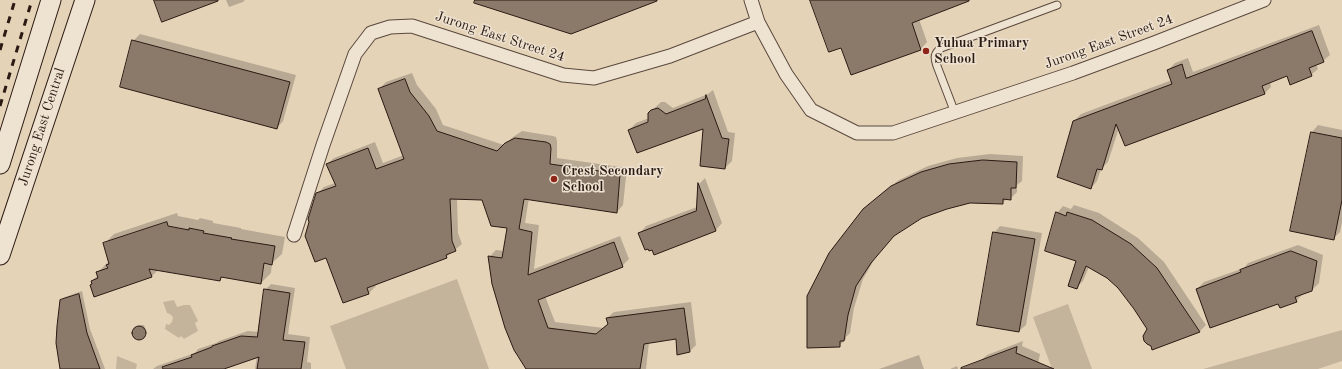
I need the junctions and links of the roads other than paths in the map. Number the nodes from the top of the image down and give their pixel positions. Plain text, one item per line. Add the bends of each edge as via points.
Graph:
1 (51, 0) edge
2 (85, 0) edge
3 (751, 0) edge
4 (1264, 0) edge
5 (1057, 5) dead end
6 (758, 22) junction
7 (955, 112) junction
8 (0, 164) edge
9 (294, 235) dead end
10 (0, 255) edge

1 - 8 main road, Jurong East Central
2 - 10 main road, Jurong East Central
3 - 6 street, Jurong East Street 24
4 - 7 street, Jurong East Street 24 via 1142,48
5 - 7 lane via 941,48 936,53 934,58
6 - 7 street, Jurong East Street 24 via 786,74 811,110 857,133 893,134
6 - 9 street, Jurong East Street 24 via 670,56 594,78 563,75 412,26 390,27 371,33 355,54

